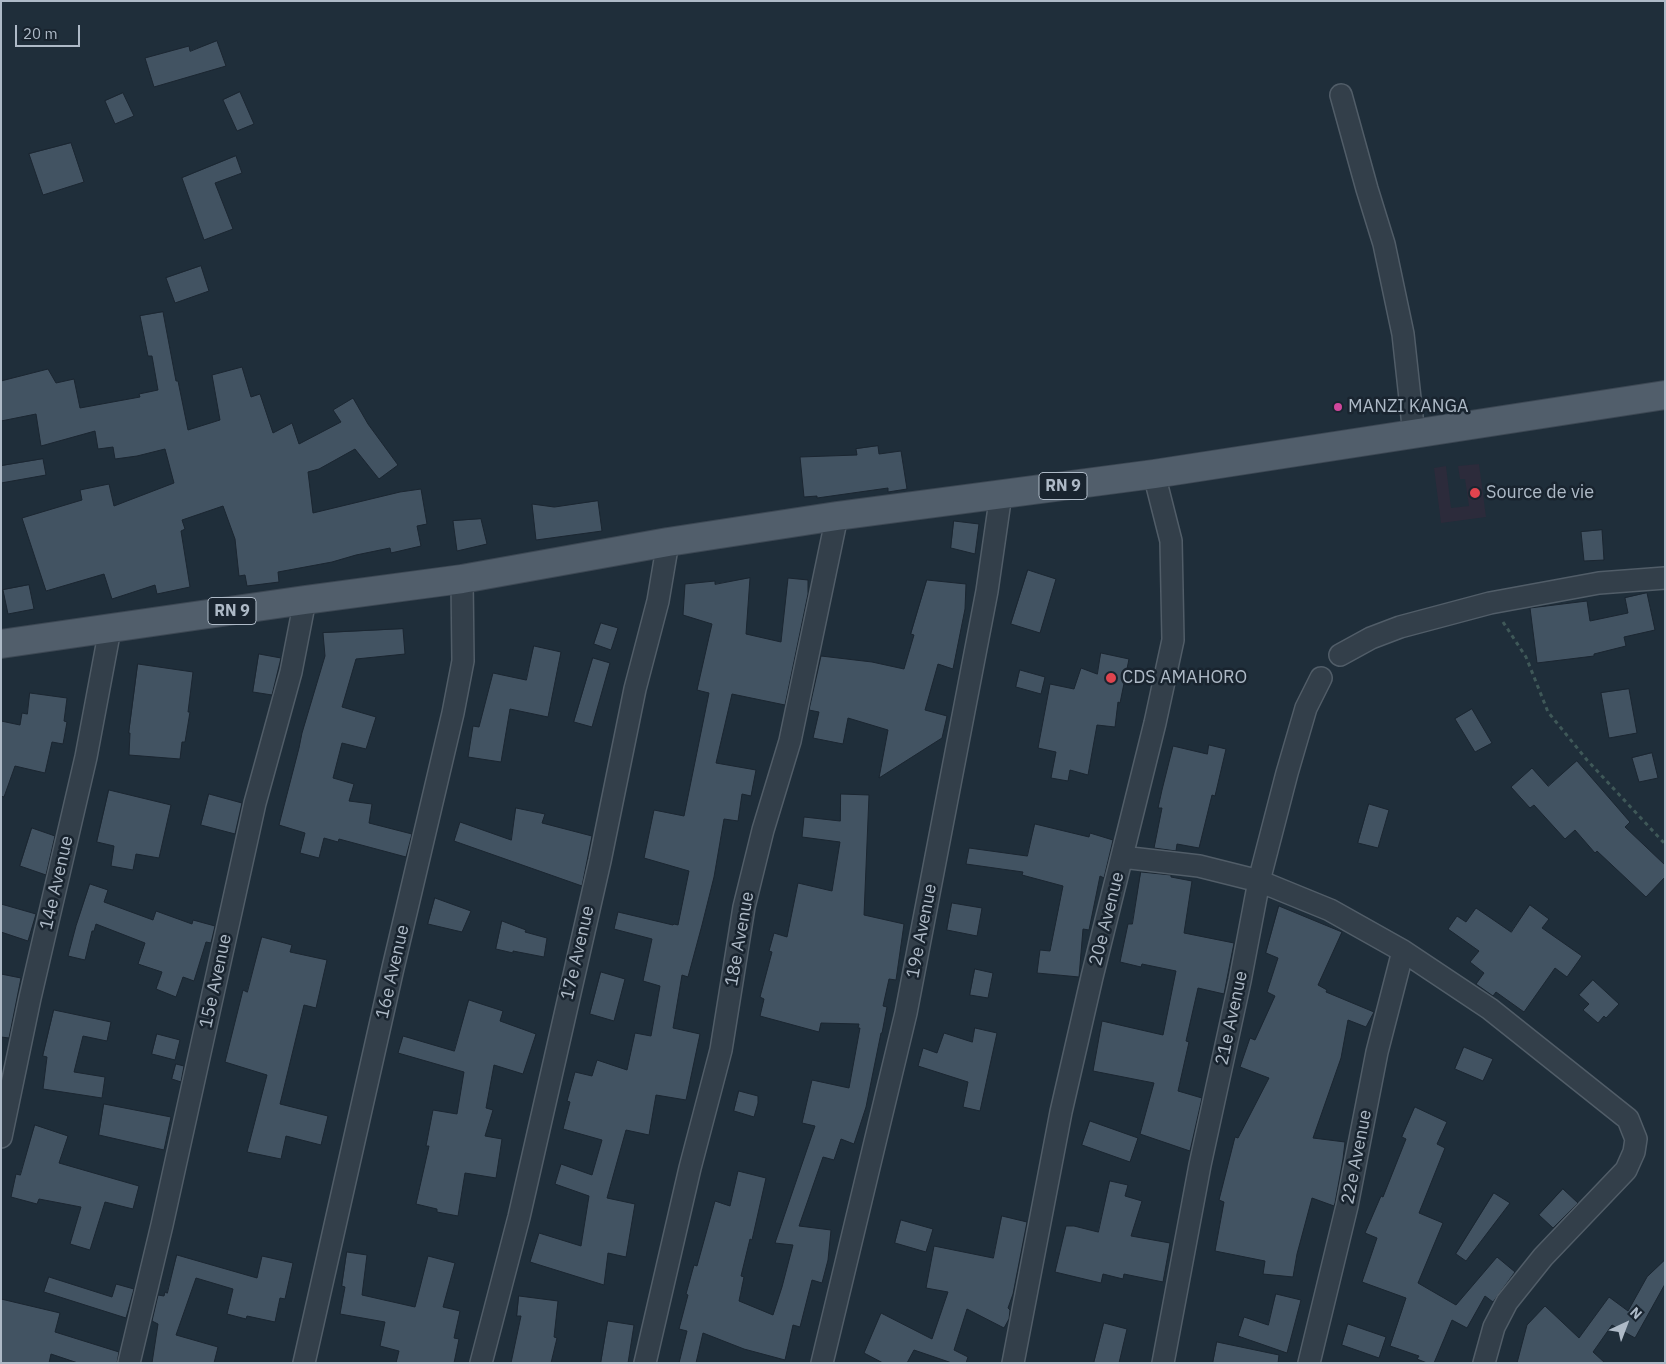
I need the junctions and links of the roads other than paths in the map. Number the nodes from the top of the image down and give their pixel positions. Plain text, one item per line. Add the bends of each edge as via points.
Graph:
1 (1341, 95) dead end
2 (1665, 395) edge
3 (1414, 435) junction
4 (1154, 474) junction
5 (1001, 494) junction
6 (837, 516) junction
7 (668, 542) junction
8 (1665, 578) edge
9 (462, 579) junction
10 (305, 600) junction
11 (110, 629) junction
12 (1, 644) edge
13 (1340, 655) dead end
14 (1321, 678) dead end
15 (1122, 857) junction
16 (1259, 881) junction
17 (1403, 951) junction
18 (1, 1137) edge
19 (129, 1363) edge
20 (304, 1363) edge
21 (481, 1363) edge
22 (646, 1363) edge
23 (822, 1363) edge
24 (1013, 1363) edge
25 (1164, 1363) edge
26 (1309, 1363) edge
27 (1484, 1363) edge

1 - 3 street via 1384,244 1403,334
2 - 3 main road, RN 9
3 - 4 main road, RN 9
4 - 5 main road, RN 9
4 - 15 street, 20e Avenue via 1171,540 1173,640
5 - 6 main road, RN 9
5 - 23 street, 19e Avenue via 987,591 906,1013
6 - 7 main road, RN 9
6 - 22 street, 18e Avenue via 790,741 744,907 721,1050 690,1168
7 - 9 main road, RN 9
7 - 21 street, 17e Avenue via 658,601 635,689 600,861 519,1217
8 - 13 street via 1600,583 1490,603 1400,627
9 - 10 main road, RN 9
9 - 20 street, 16e Avenue via 463,661 453,713
10 - 11 main road, RN 9
10 - 19 street, 15e Avenue via 292,672 256,803
11 - 12 main road, RN 9
11 - 18 street, 14e Avenue via 86,757
14 - 16 street, 21e Avenue via 1306,708 1286,773
15 - 16 street via 1199,866
15 - 24 street, 20e Avenue via 1061,1112
16 - 17 street via 1330,910
16 - 25 street, 21e Avenue via 1200,1165
17 - 26 street, 22e Avenue via 1377,1052 1347,1206
17 - 27 street via 1490,1009 1609,1103 1628,1119 1636,1139 1626,1170 1543,1257 1507,1302 1494,1327

